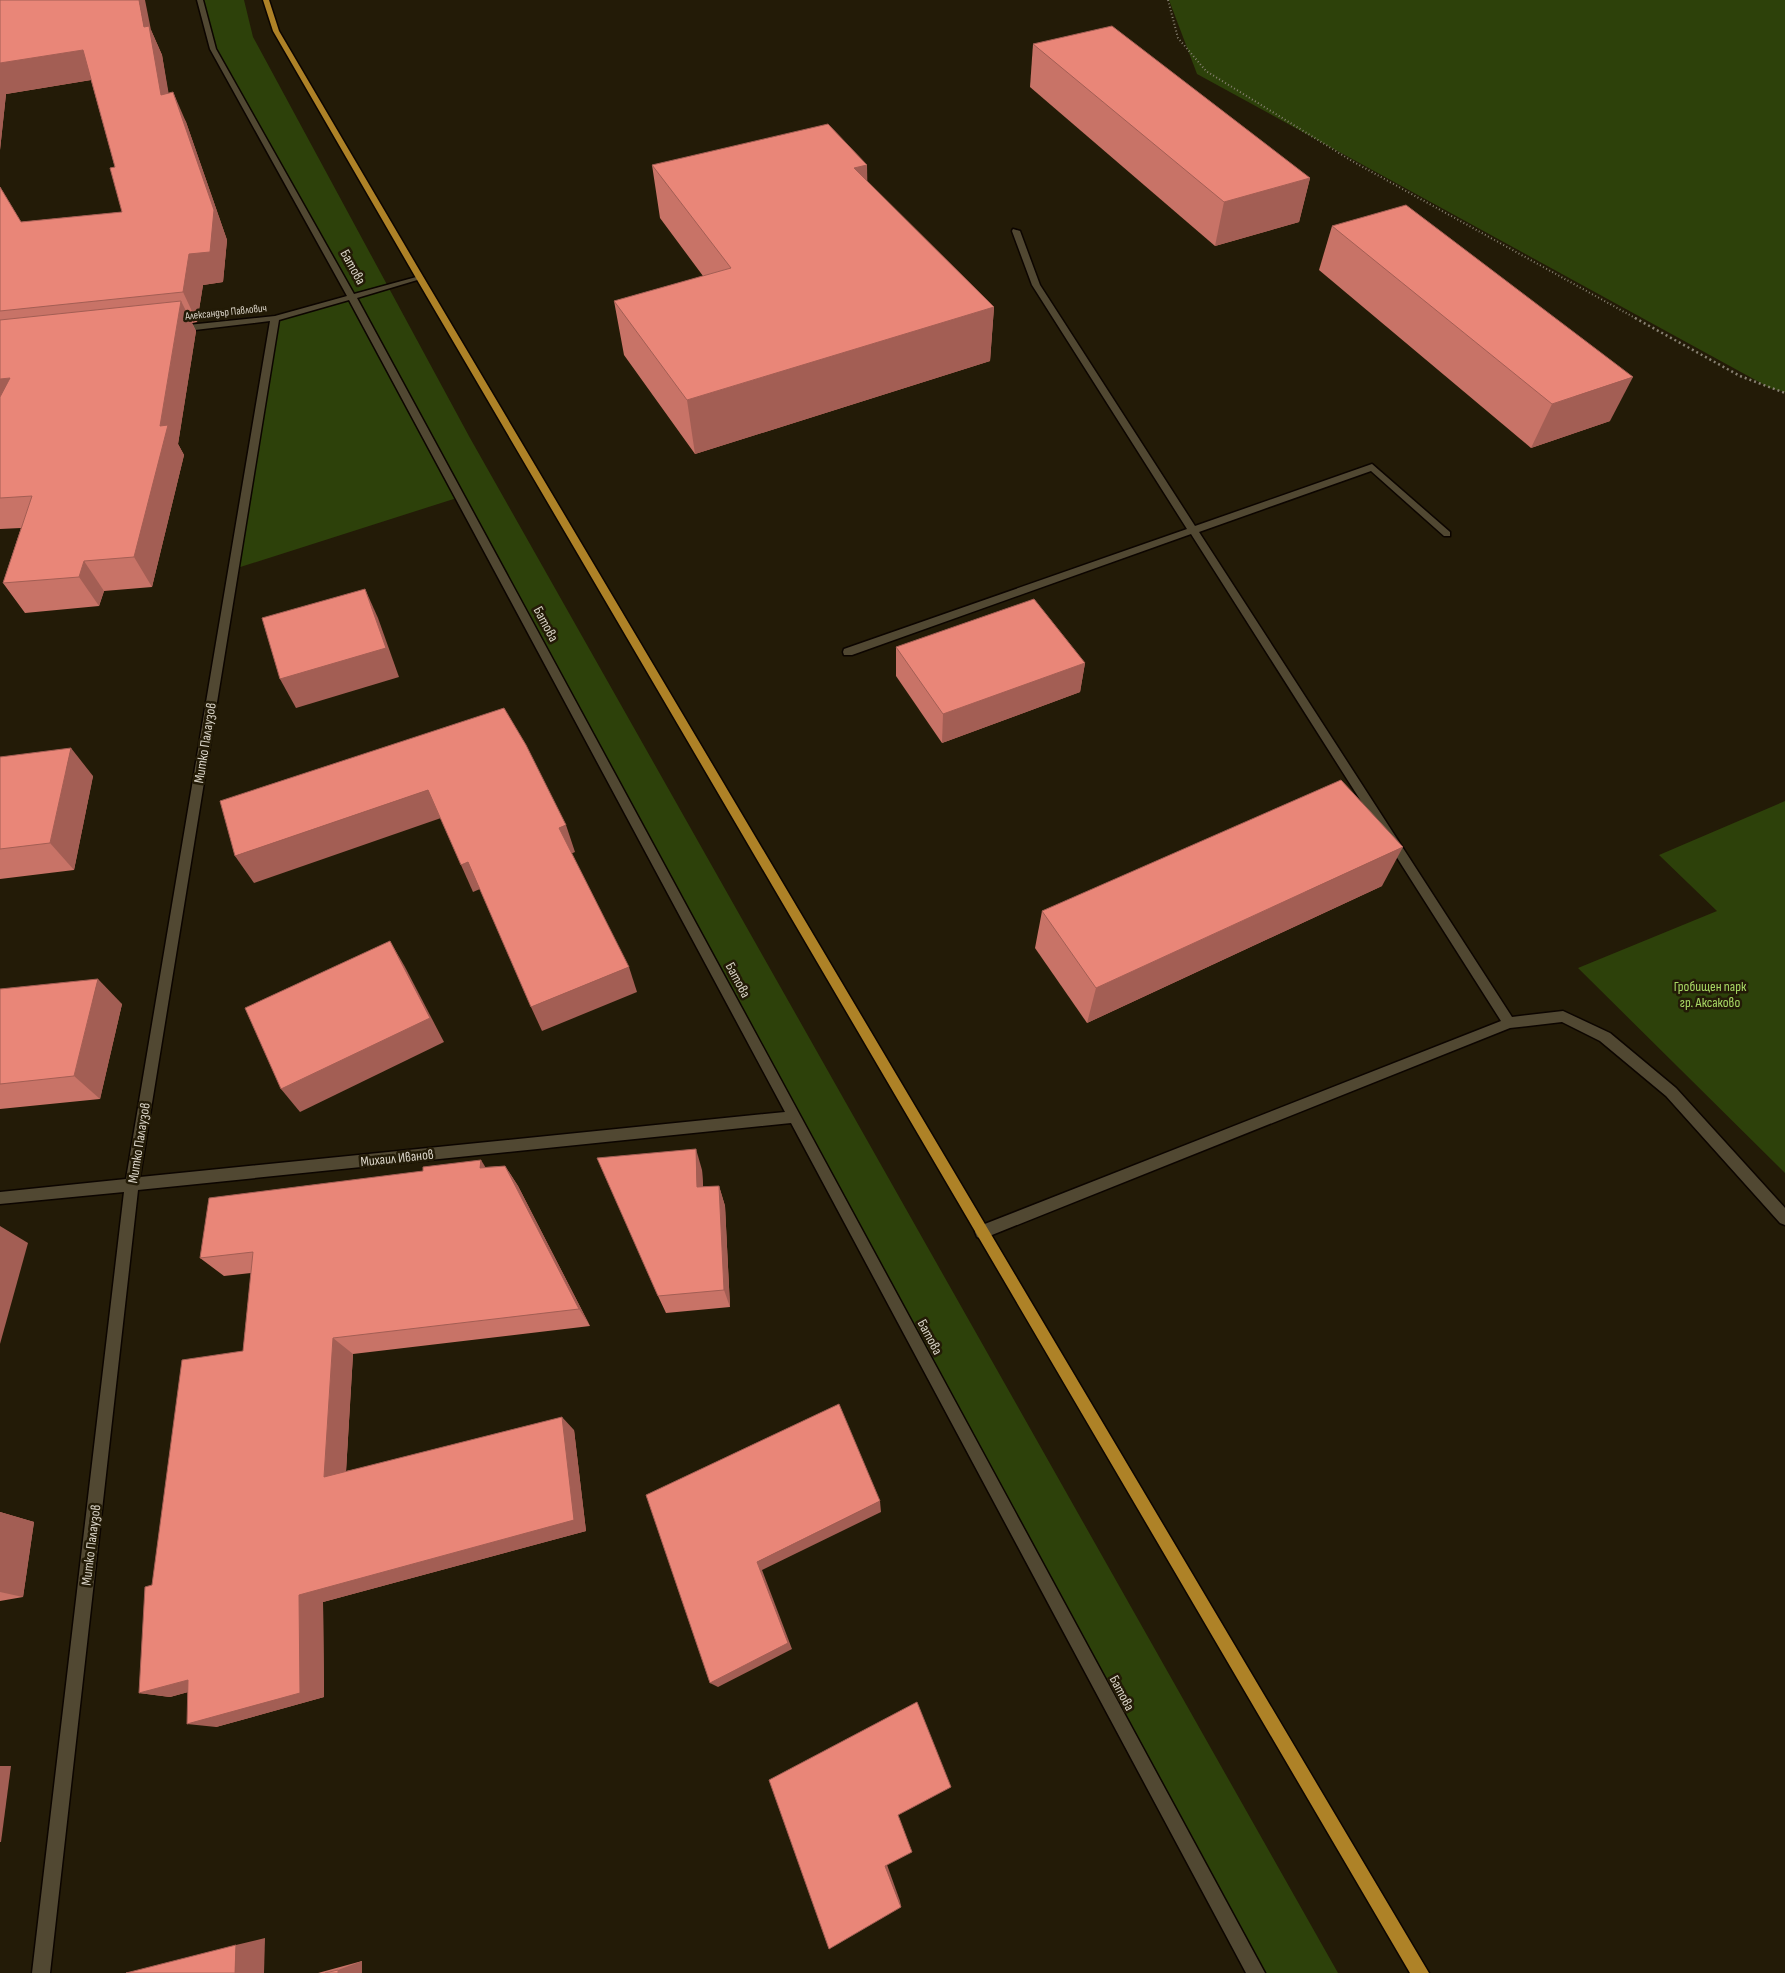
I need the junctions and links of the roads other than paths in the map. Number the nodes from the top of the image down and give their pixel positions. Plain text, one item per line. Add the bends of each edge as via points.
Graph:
1 (200, 0) edge
2 (266, 0) edge
3 (1016, 231) dead end
4 (420, 278) junction
5 (352, 297) junction
6 (275, 318) junction
7 (167, 330) edge
8 (1192, 530) junction
9 (1448, 534) dead end
10 (848, 652) dead end
11 (1509, 1023) junction
12 (795, 1117) junction
13 (132, 1185) junction
14 (0, 1198) edge
15 (1785, 1218) edge
16 (982, 1232) junction
17 (41, 1973) edge
18 (1256, 1973) edge
19 (1420, 1973) edge

1 - 5 street, Батова via 213,49
2 - 4 main road via 276,31
3 - 8 street via 1036,285
4 - 5 street, Александър Павлович
4 - 16 main road
5 - 6 street, Александър Павлович
5 - 12 street, Батова
6 - 7 street, Александър Павлович
6 - 13 street, Митко Палаузов
8 - 9 street via 1372,467
8 - 10 street
8 - 11 street
11 - 15 street via 1563,1016 1606,1037 1671,1092
11 - 16 street
12 - 13 street, Михаил Иванов
12 - 18 street, Батова
13 - 14 street, Михаил Иванов
13 - 17 street, Митко Палаузов
16 - 19 main road

